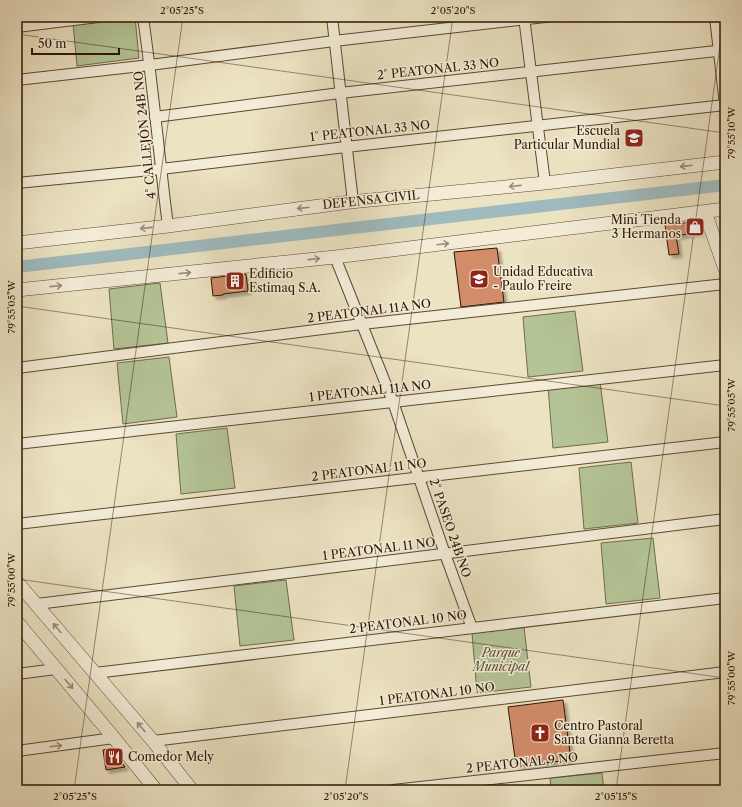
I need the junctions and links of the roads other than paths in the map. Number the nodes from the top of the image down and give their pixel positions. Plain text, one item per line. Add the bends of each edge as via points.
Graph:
1 (98, 17) edge
2 (143, 17) edge
3 (332, 17) edge
4 (545, 17) edge
5 (715, 17) edge
6 (525, 18) edge
7 (17, 27) edge
8 (334, 41) junction
9 (722, 51) edge
10 (150, 65) junction
11 (531, 71) junction
12 (17, 80) edge
13 (340, 93) junction
14 (725, 105) edge
15 (155, 117) junction
16 (537, 126) junction
17 (346, 147) junction
18 (725, 162) edge
19 (161, 169) junction
20 (545, 183) junction
21 (17, 184) edge
22 (353, 202) junction
23 (725, 209) edge
24 (705, 212) junction
25 (168, 226) junction
26 (17, 243) edge
27 (335, 257) junction
28 (725, 269) edge
29 (725, 284) edge
30 (17, 290) edge
31 (362, 324) junction
32 (725, 365) edge
33 (17, 368) edge
34 (393, 402) junction
35 (725, 442) edge
36 (17, 444) edge
37 (418, 477) junction
38 (725, 519) edge
39 (17, 524) edge
40 (445, 554) junction
41 (17, 582) edge
42 (725, 598) edge
43 (37, 604) junction
44 (17, 622) edge
45 (472, 628) junction
46 (56, 669) junction
47 (725, 672) edge
48 (95, 673) junction
49 (17, 674) edge
50 (114, 738) junction
51 (153, 741) junction
52 (17, 751) edge
53 (725, 753) edge
54 (187, 787) edge
55 (156, 790) edge
56 (394, 790) edge

1 - 7 street
2 - 10 street, 4° CALLEJÓN 24B NO
3 - 8 street
4 - 6 street
5 - 9 street
6 - 8 street
6 - 11 street
8 - 10 street
8 - 13 street
9 - 11 street, 2° PEATONAL 33 NO
9 - 14 street
10 - 12 street
10 - 15 street, 4° CALLEJÓN 24B NO
11 - 13 street, 2° PEATONAL 33 NO
11 - 16 street
13 - 15 street, 2° PEATONAL 33 NO
13 - 17 street
14 - 16 street, 1° PEATONAL 33 NO
15 - 19 street, 4° CALLEJÓN 24B NO
16 - 17 street, 1° PEATONAL 33 NO
16 - 20 street
17 - 19 street, 1° PEATONAL 33 NO
17 - 22 street
18 -> 20 street, DEFENSA CIVIL
19 - 21 street, 1° PEATONAL 33 NO
19 - 25 street, 4° CALLEJÓN 24B NO
20 -> 22 street, DEFENSA CIVIL
22 -> 25 street, DEFENSA CIVIL
23 - 24 street
27 -> 24 street
24 - 28 street
25 -> 26 street, DEFENSA CIVIL
30 -> 27 street
27 - 31 street, 2° PASEO 24B NO
29 - 31 street, 2 PEATONAL 11A NO
31 - 33 street, 2 PEATONAL 11A NO
31 - 34 street, 2° PASEO 24B NO
32 - 34 street, 1 PEATONAL 11A NO
34 - 36 street, 1 PEATONAL 11A NO
34 - 37 street, 2° PASEO 24B NO
35 - 37 street, 2 PEATONAL 11 NO
37 - 39 street, 2 PEATONAL 11 NO
37 - 40 street, 2° PASEO 24B NO
38 - 40 street, 1 PEATONAL 11 NO
40 - 43 street, 1 PEATONAL 11 NO
40 - 45 street, 2° PASEO 24B NO
41 - 43 street
42 - 45 street, 2 PEATONAL 10 NO
48 -> 43 street
44 - 46 street
45 - 48 street, 2 PEATONAL 10 NO
46 - 49 street
46 -> 50 street
47 - 51 street, 1 PEATONAL 10 NO
51 -> 48 street
52 -> 50 street
50 - 55 street
51 - 54 street
53 - 56 street, 2 PEATONAL 9 NO

